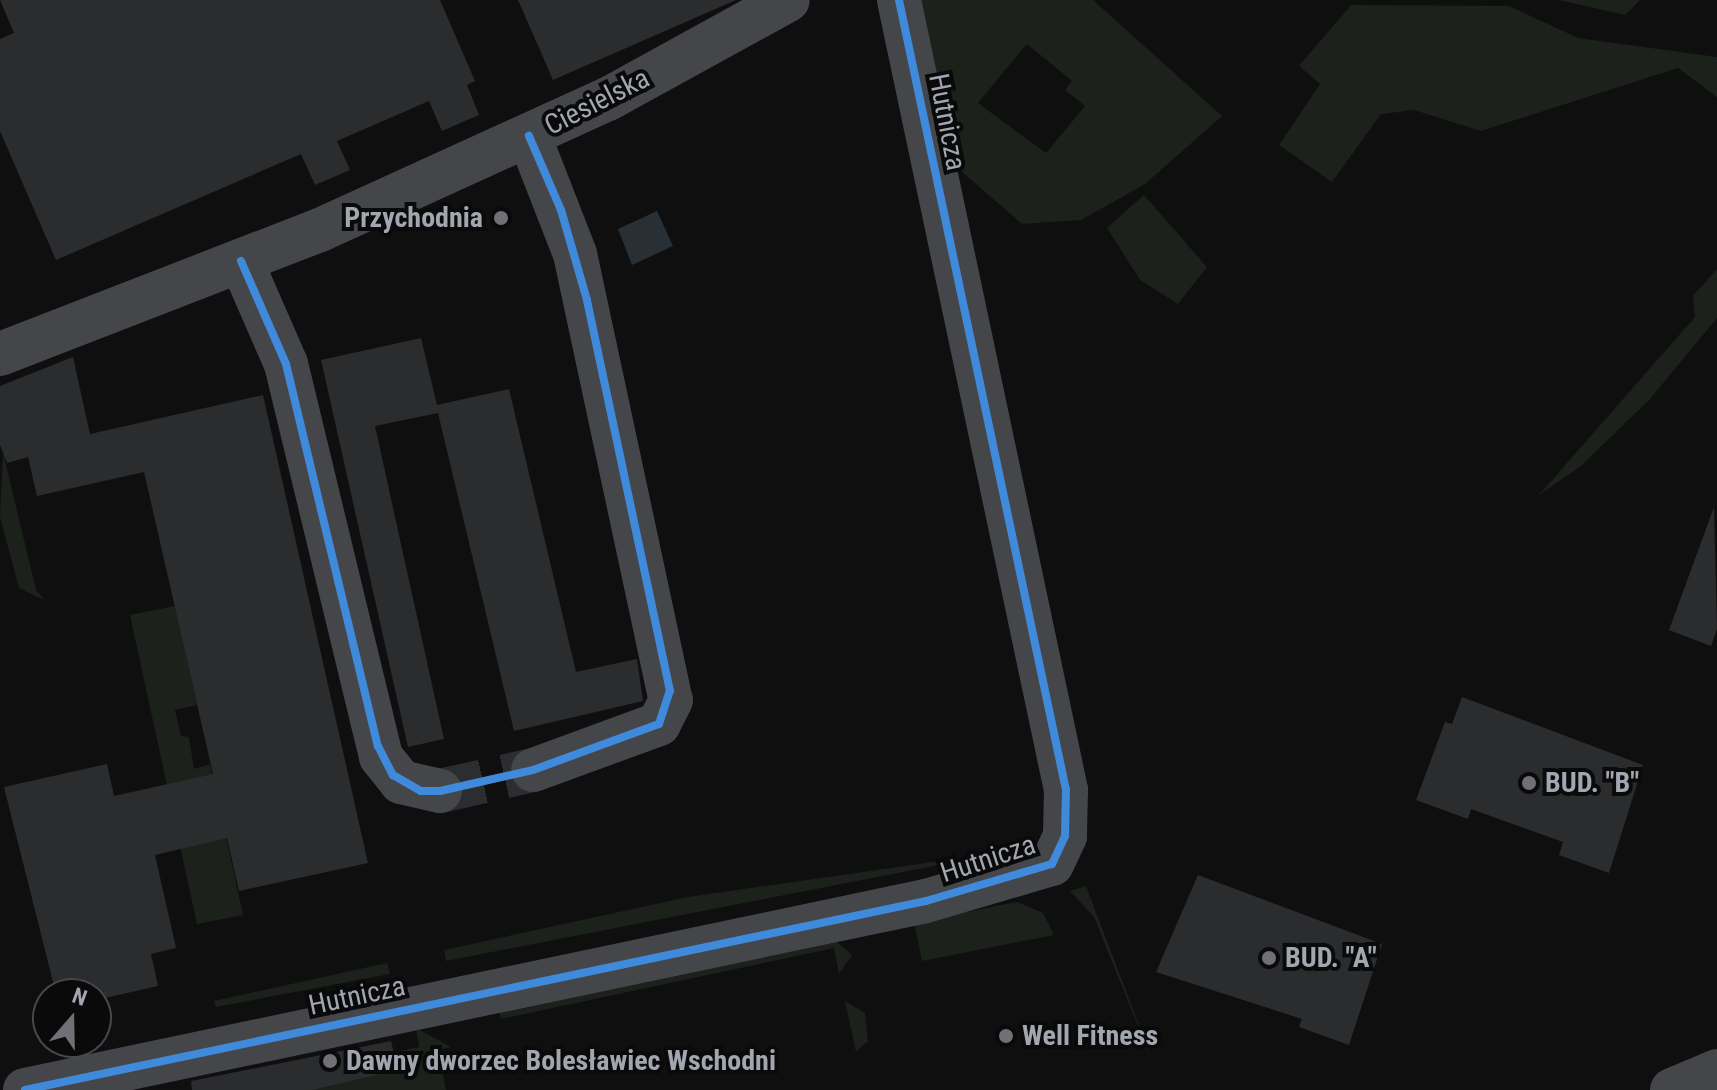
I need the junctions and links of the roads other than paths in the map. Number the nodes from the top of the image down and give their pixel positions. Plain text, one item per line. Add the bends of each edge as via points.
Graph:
1 (788, 0) edge
2 (899, 0) edge
3 (529, 136) junction
4 (241, 261) junction
5 (0, 354) edge
6 (533, 770) tunnel mouth
7 (440, 791) tunnel mouth
8 (1717, 1071) edge
9 (25, 1090) edge
10 (1672, 1090) edge

1 - 3 street, Ciesielska
2 - 9 street, Hutnicza via 1066,790 1065,836 1052,864 926,901
3 - 4 street, Ciesielska
3 - 6 street via 578,265 671,700 659,724
4 - 5 street, Ciesielska
4 - 7 street via 286,364 381,757 401,782
8 - 10 street

